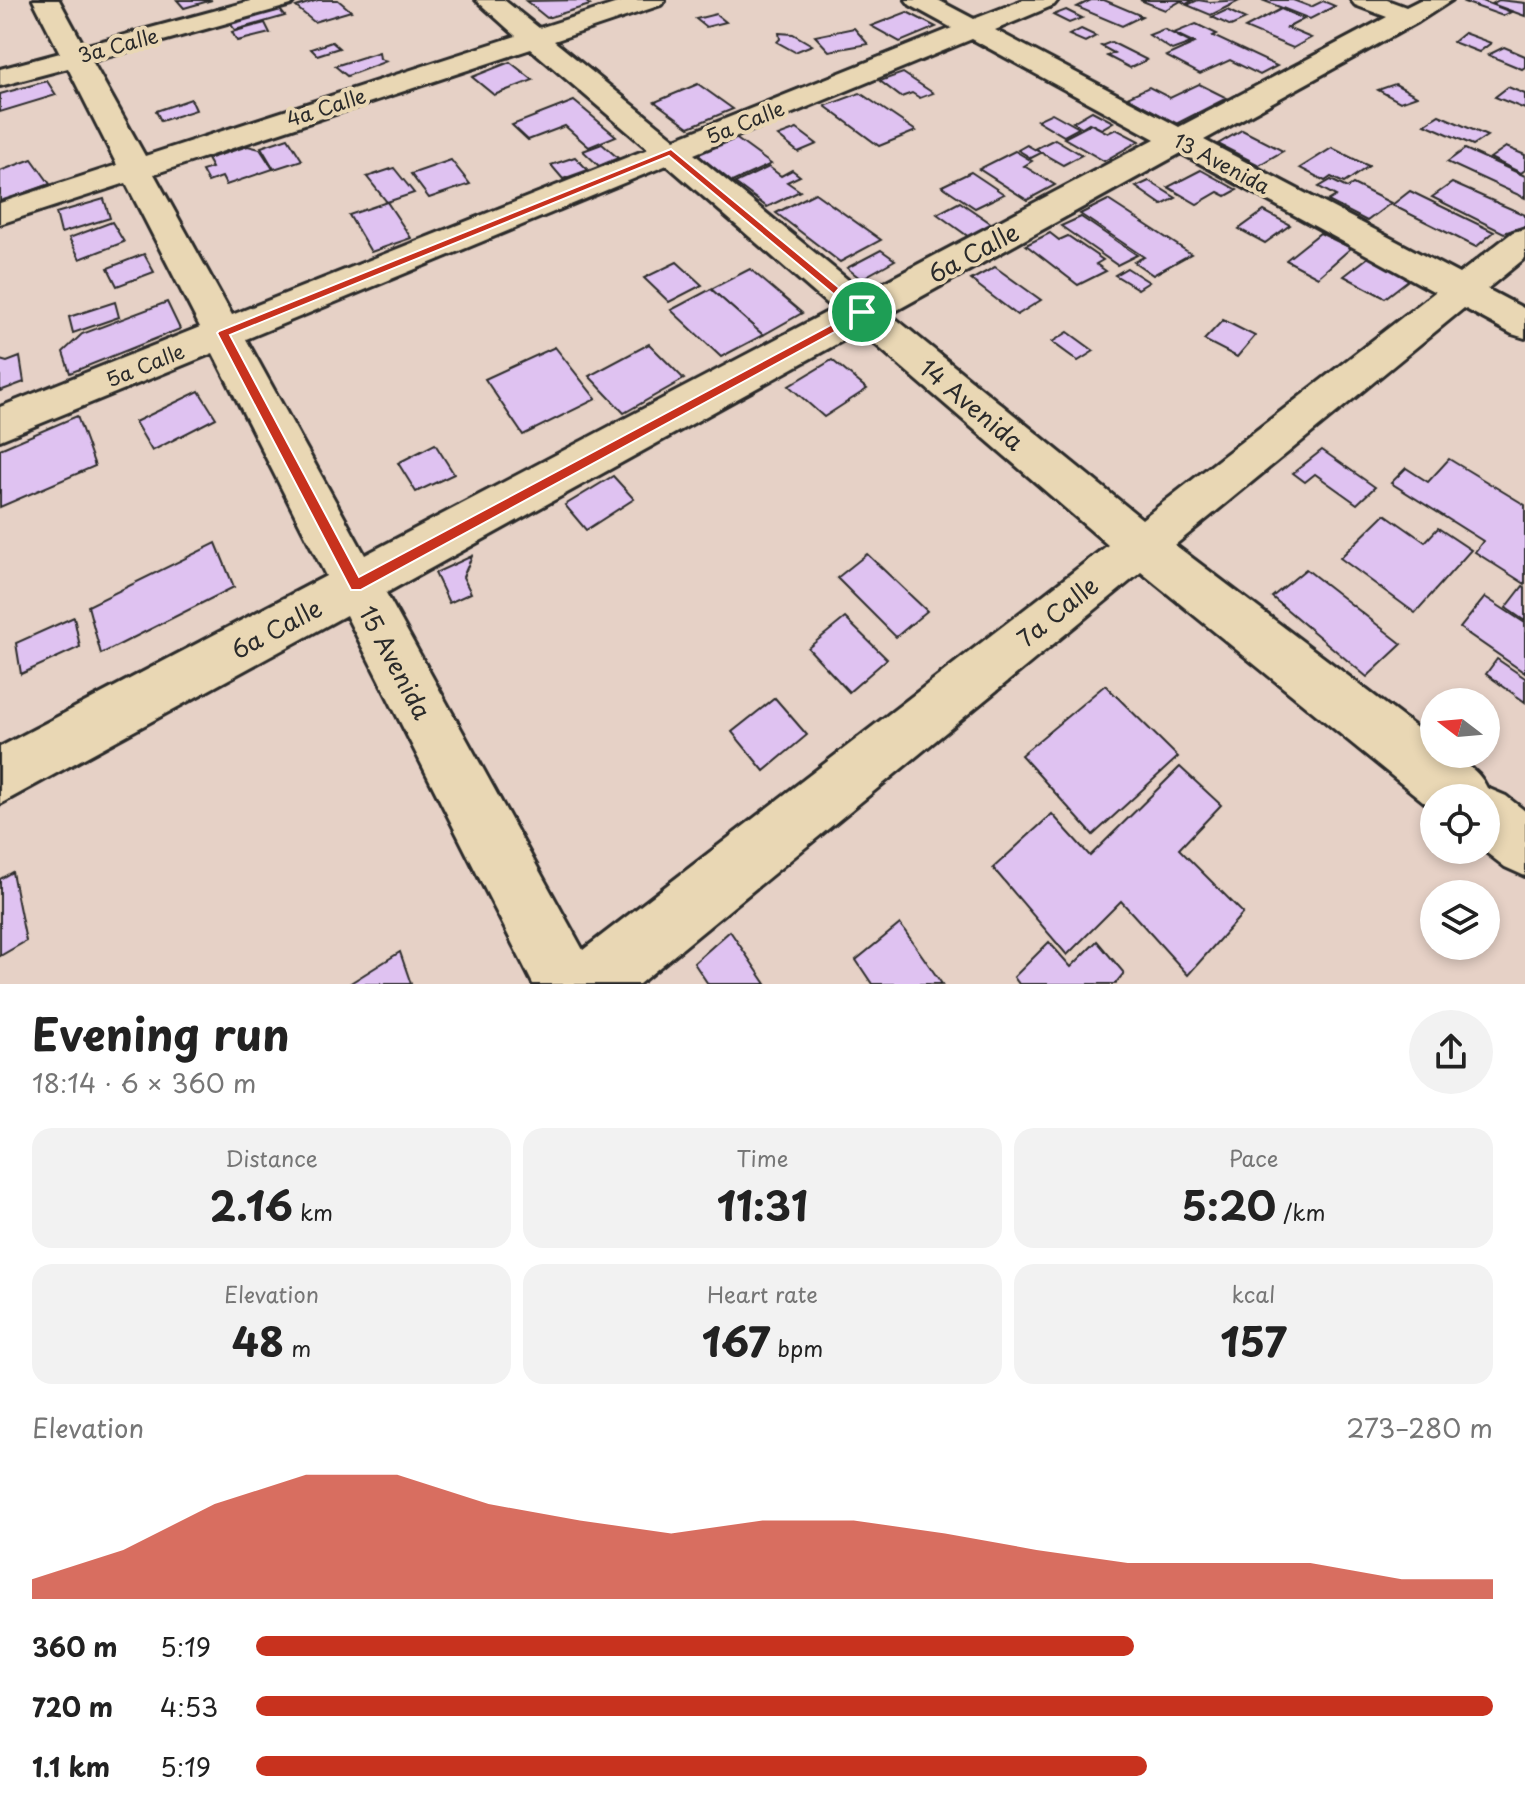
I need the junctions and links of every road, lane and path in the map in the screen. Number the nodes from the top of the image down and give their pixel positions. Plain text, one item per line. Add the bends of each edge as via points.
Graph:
1 (46, 0) edge
2 (282, 0) edge
3 (489, 0) edge
4 (652, 0) edge
5 (919, 0) edge
6 (1045, 0) edge
7 (1364, 0) edge
8 (1424, 9) edge
9 (973, 29) junction
10 (535, 38) junction
11 (76, 57) junction
12 (0, 78) edge
13 (1181, 141) junction
14 (671, 152) junction
15 (136, 170) junction
16 (0, 214) edge
17 (1525, 240) edge
18 (1460, 291) junction
19 (862, 312) junction
20 (1525, 325) edge
21 (223, 333) junction
22 (0, 424) edge
23 (1141, 545) junction
24 (356, 585) junction
25 (0, 777) edge
26 (1445, 784) edge
27 (1500, 827) edge
28 (1525, 847) edge
29 (567, 984) edge
30 (590, 984) edge

1 - 11 street, 15 Avenida
2 - 11 street, 3a Calle
3 - 10 street, 14 Avenida
4 - 10 street, 4a Calle
5 - 9 street, 13 Avenida
6 - 9 street, 5a Calle
7 - 8 street
8 - 13 street, 6a Calle
9 - 13 street, 13 Avenida
9 - 14 street, 5a Calle
10 - 14 street, 14 Avenida
10 - 15 street, 4a Calle
11 - 12 street, 3a Calle
11 - 15 street, 15 Avenida
13 - 18 street, 13 Avenida
13 - 19 street, 6a Calle
14 - 19 street, 14 Avenida
14 - 21 street, 5a Calle
15 - 16 street, 4a Calle
15 - 21 street, 15 Avenida
17 - 18 street, 7a Calle
18 - 20 street, 13 Avenida
18 - 23 street, 7a Calle
19 - 23 street, 14 Avenida
19 - 24 street, 6a Calle
21 - 22 street, 5a Calle
21 - 24 street, 15 Avenida
23 - 26 street, 14 Avenida
23 - 30 street, 7a Calle
24 - 25 street, 6a Calle
24 - 29 street, 15 Avenida
27 - 28 street

